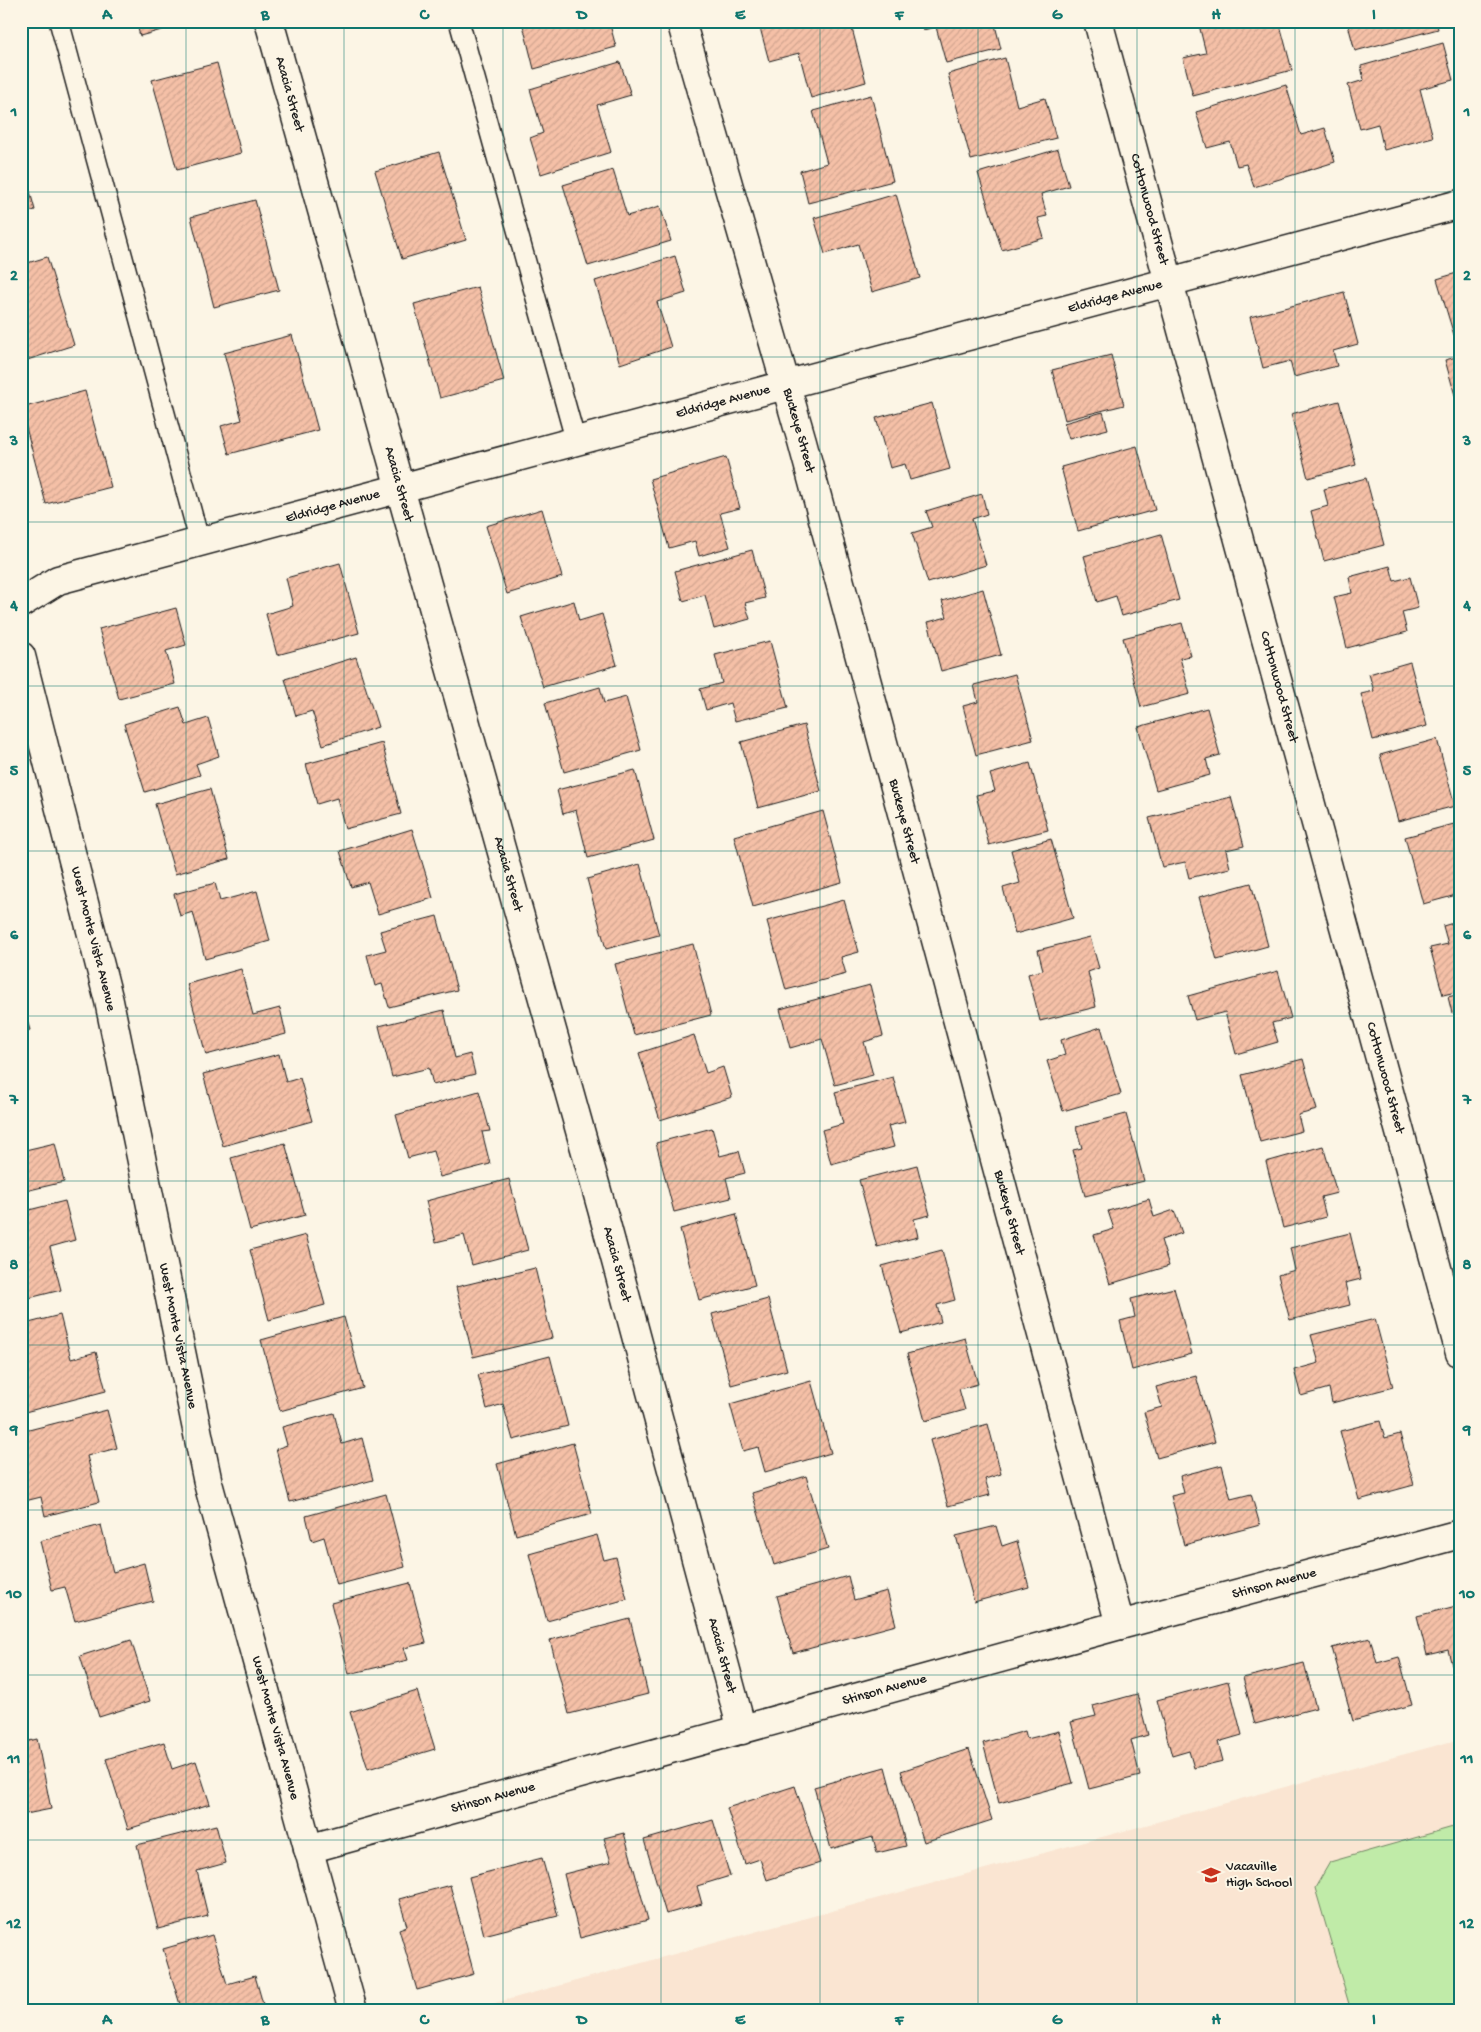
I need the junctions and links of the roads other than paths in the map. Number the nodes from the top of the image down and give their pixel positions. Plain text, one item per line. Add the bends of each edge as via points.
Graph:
1 (59, 21) edge
2 (269, 21) edge
3 (459, 21) edge
4 (681, 21) edge
5 (1098, 21) edge
6 (1460, 204) edge
7 (1170, 282) junction
8 (786, 385) junction
9 (576, 442) junction
10 (400, 488) junction
11 (200, 543) junction
12 (21, 604) edge
13 (21, 656) edge
14 (1460, 1354) edge
15 (1460, 1534) edge
16 (1120, 1625) junction
17 (742, 1730) junction
18 (308, 1850) junction
19 (353, 2011) edge

1 - 11 lane
2 - 10 street, Acacia Street
3 - 9 lane
4 - 8 street, Buckeye Street
5 - 7 street, Cottonwood Street
6 - 7 street, Eldridge Avenue
7 - 8 street, Eldridge Avenue
7 - 14 street, Cottonwood Street
8 - 9 street, Eldridge Avenue
8 - 16 street, Buckeye Street
9 - 10 street, Eldridge Avenue
10 - 11 street, Eldridge Avenue
10 - 17 street, Acacia Street via 597,1190
11 - 12 street, Eldridge Avenue via 58,580
13 - 18 street, West Monte Vista Avenue via 110,1002 208,1483
15 - 16 street, Stinson Avenue
16 - 17 street, Stinson Avenue
17 - 18 street, Stinson Avenue
18 - 19 street, West Monte Vista Avenue

